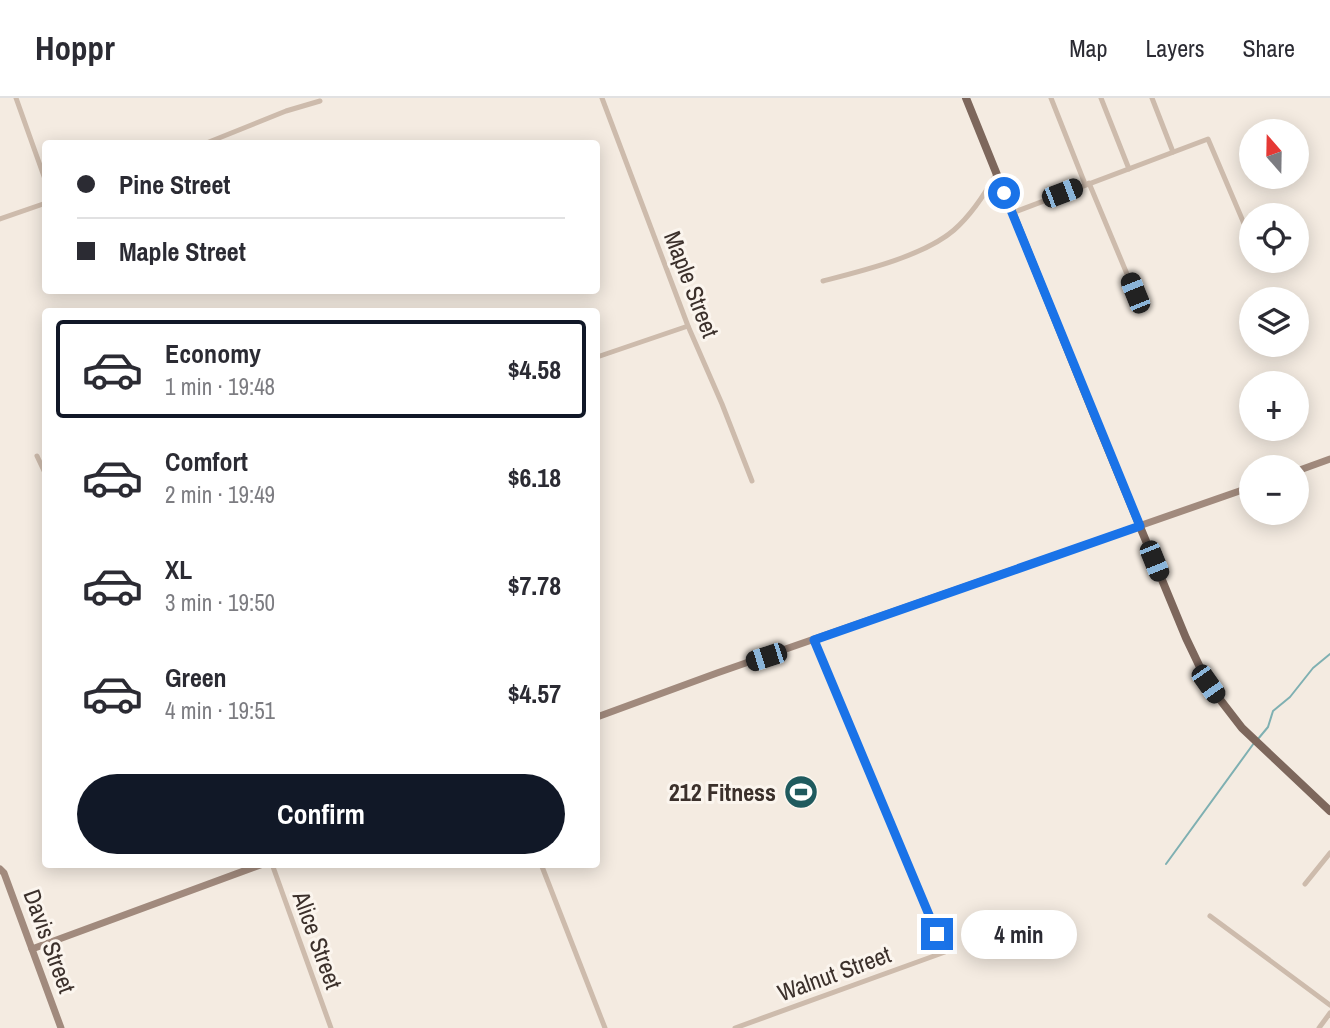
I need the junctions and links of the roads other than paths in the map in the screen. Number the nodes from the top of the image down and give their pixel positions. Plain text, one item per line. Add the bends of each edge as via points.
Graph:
1 (16, 98) edge
2 (603, 98) edge
3 (966, 98) edge
4 (1051, 98) edge
5 (1101, 98) edge
6 (1152, 98) edge
7 (320, 101) dead end
8 (214, 140) edge
9 (1173, 152) junction
10 (1129, 169) junction
11 (42, 171) edge
12 (996, 174) junction
13 (1087, 184) junction
14 (42, 203) edge
15 (1239, 212) edge
16 (1012, 213) junction
17 (0, 219) edge
18 (823, 281) dead end
19 (1142, 310) dead end
20 (688, 326) junction
21 (600, 356) edge
22 (37, 456) dead end
23 (1330, 459) edge
24 (42, 467) edge
25 (1309, 467) edge
26 (752, 481) dead end
27 (1239, 491) edge
28 (1140, 526) junction
29 (814, 640) junction
30 (600, 717) edge
31 (1330, 811) edge
32 (1330, 853) edge
33 (252, 868) edge
34 (273, 868) edge
35 (543, 868) edge
36 (0, 869) edge
37 (1305, 884) dead end
38 (1210, 916) dead end
39 (32, 949) junction
40 (1330, 1005) edge
41 (1330, 1013) edge
42 (60, 1028) edge
43 (331, 1028) edge
44 (605, 1028) edge
45 (735, 1028) edge
46 (1319, 1028) edge

1 - 11 street
2 - 20 street, Maple Street
3 - 12 main road
4 - 13 street
5 - 10 street
6 - 9 street
7 - 8 street
9 - 10 street
9 - 15 street via 1208,139
10 - 13 street
12 - 16 main road
12 - 18 street via 966,218 943,238 876,266
13 - 16 street
13 - 19 street
14 - 17 street
16 - 28 main road
20 - 21 street
20 - 26 street, Maple Street
22 - 24 street
23 - 25 street
27 - 28 street
28 - 29 street
28 - 31 main road via 1208,684 1263,750
29 - 30 street
29 - 45 street, Walnut Street via 944,952
32 - 37 street
33 - 39 street
34 - 43 street, Alice Street
35 - 44 street
36 - 39 street, Davis Street
38 - 40 street
39 - 42 street, Davis Street
41 - 46 street

